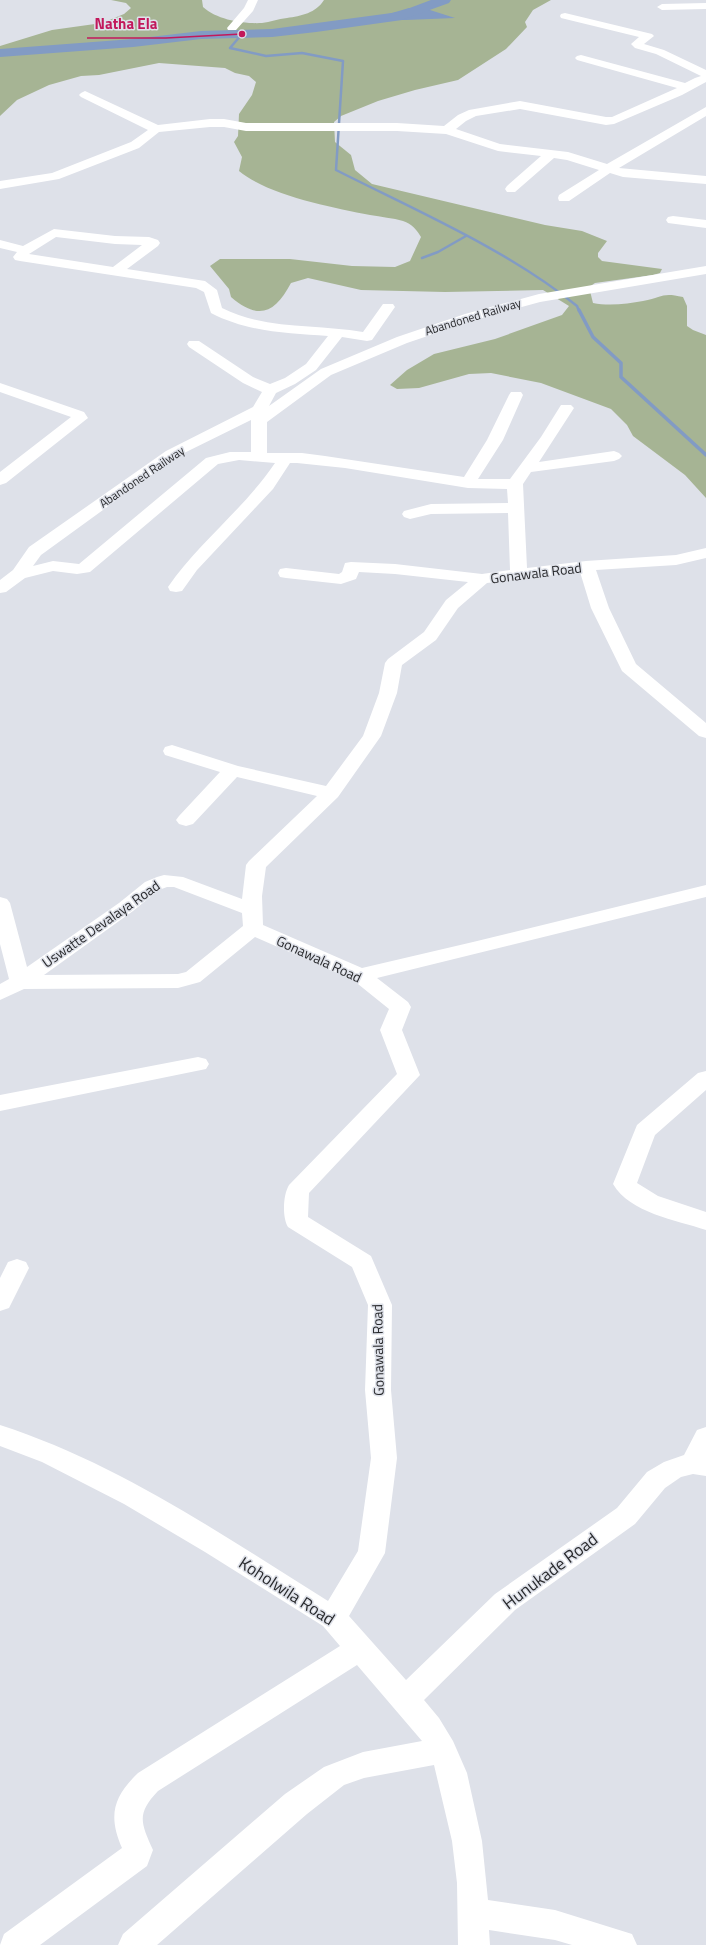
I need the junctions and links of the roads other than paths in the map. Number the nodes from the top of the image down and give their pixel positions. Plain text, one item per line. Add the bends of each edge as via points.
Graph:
1 (253, 0) edge
2 (706, 6) edge
3 (662, 7) dead end
4 (565, 16) dead end
5 (232, 28) dead end
6 (581, 58) dead end
7 (706, 74) edge
8 (706, 79) edge
9 (686, 87) junction
10 (84, 95) dead end
11 (706, 111) edge
12 (156, 129) junction
13 (447, 130) junction
14 (551, 154) junction
15 (608, 169) junction
16 (706, 180) edge
17 (0, 185) edge
18 (510, 189) dead end
19 (564, 198) dead end
20 (673, 220) dead end
21 (706, 224) edge
22 (0, 244) edge
23 (25, 250) junction
24 (117, 270) junction
25 (706, 270) edge
26 (388, 307) dead end
27 (338, 332) junction
28 (194, 344) dead end
29 (0, 387) edge
30 (270, 390) junction
31 (516, 395) dead end
32 (566, 408) dead end
33 (259, 415) junction
34 (614, 456) dead end
35 (259, 457) junction
36 (284, 459) junction
37 (527, 468) junction
38 (0, 480) edge
39 (468, 483) junction
40 (515, 484) junction
41 (516, 508) junction
42 (410, 514) dead end
43 (706, 553) edge
44 (586, 566) junction
45 (286, 573) dead end
46 (19, 574) junction
47 (519, 574) junction
48 (482, 579) junction
49 (176, 587) dead end
50 (0, 588) edge
51 (706, 732) edge
52 (172, 752) dead end
53 (234, 770) junction
54 (331, 793) junction
55 (186, 820) dead end
56 (706, 891) edge
57 (0, 903) edge
58 (253, 919) junction
59 (360, 975) junction
60 (20, 982) junction
61 (0, 993) edge
62 (198, 1064) dead end
63 (706, 1078) edge
64 (0, 1103) edge
65 (706, 1221) edge
66 (17, 1268) dead end
67 (0, 1302) edge
68 (0, 1435) edge
69 (706, 1437) edge
70 (700, 1464) edge
71 (333, 1618) junction
72 (360, 1648) junction
73 (405, 1700) junction
74 (443, 1750) junction
75 (473, 1913) junction
76 (15, 1945) edge
77 (134, 1945) edge
78 (474, 1945) edge
79 (621, 1945) edge

1 - 5 street via 249,9
2 - 3 street
4 - 7 street via 648,36 637,44
6 - 9 street
8 - 9 street
9 - 13 street via 672,96 610,121 520,104 473,113
10 - 12 street
11 - 15 street
12 - 13 street via 224,123 246,127 397,127
12 - 17 street via 135,145 54,176
13 - 14 street via 498,147
14 - 15 street via 568,156
14 - 18 street
15 - 16 street via 662,178
15 - 19 street
20 - 21 street
22 - 23 street
23 - 24 street via 20,257
23 - 24 street via 54,233 153,243
24 - 27 street via 200,284 210,290 216,310 227,317 262,324
25 - 33 street, Abandoned Railway via 539,298 470,317 402,340 326,372
26 - 27 street via 367,337
27 - 30 street via 311,366 290,381
28 - 30 street via 248,380
29 - 38 street via 79,415 80,418
30 - 33 street
31 - 39 street via 495,440
32 - 37 street
33 - 35 street
33 - 46 street, Abandoned Railway via 171,454 35,551
34 - 37 street
35 - 36 street
35 - 46 street via 237,454 212,461 84,568 53,566
36 - 39 street via 303,458 337,462
36 - 49 street via 267,486 191,566
37 - 40 street
39 - 40 street
40 - 41 street
41 - 42 street via 431,509
41 - 47 street
43 - 44 street, Gonawala Road via 676,560
44 - 47 street, Gonawala Road
44 - 51 street via 600,608 628,667
45 - 48 street via 341,578 350,574 351,567 395,569
46 - 50 street, Abandoned Railway
47 - 48 street, Gonawala Road
48 - 54 street, Gonawala Road via 452,604 430,636 394,663 388,693 372,736
52 - 53 street
53 - 54 street
53 - 55 street
54 - 58 street, Gonawala Road via 256,865 252,896
56 - 59 street via 472,950
57 - 60 street
58 - 59 street, Gonawala Road
58 - 60 street via 193,977 178,981
58 - 60 street, Uswatte Devalaya Road via 176,881 164,881 152,886
59 - 71 street, Gonawala Road via 400,1007 391,1030 409,1075 297,1191 296,1221 362,1262 380,1305 378,1390 384,1458 371,1553
60 - 61 street, Uswatte Devalaya Road
62 - 64 street
63 - 65 street via 646,1131 625,1184 627,1189 642,1198
66 - 67 street
68 - 71 street, Koholwila Road via 51,1455 134,1496
69 - 70 street
70 - 73 street, Hunukade Road via 673,1469 656,1480 626,1516 505,1602
71 - 72 street, Koholwila Road
72 - 73 street, Koholwila Road
72 - 76 street via 148,1782 129,1804 129,1828 138,1850 136,1856
73 - 74 street, Koholwila Road
74 - 75 street, Koholwila Road via 452,1773 467,1841
74 - 77 street via 363,1765 334,1776 285,1814
75 - 78 street, Koholwila Road
75 - 79 street via 555,1925

